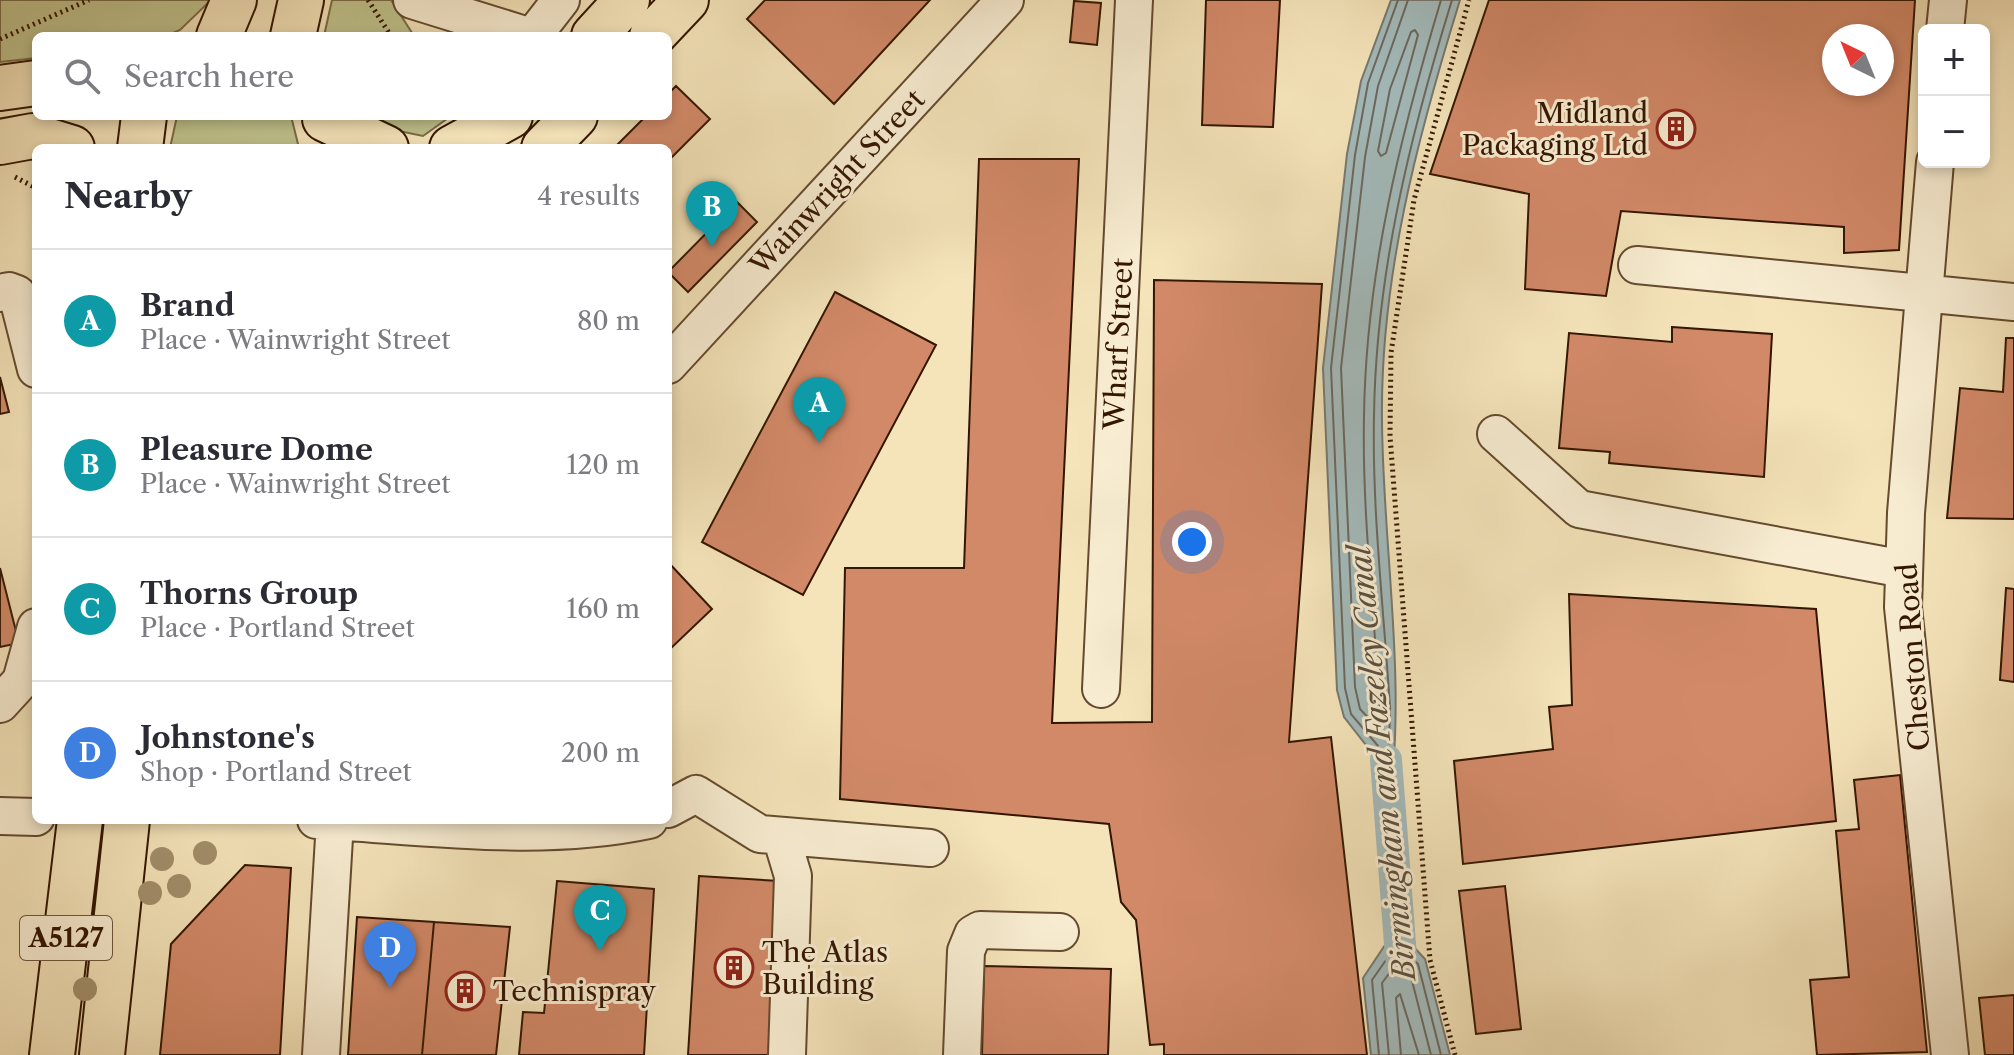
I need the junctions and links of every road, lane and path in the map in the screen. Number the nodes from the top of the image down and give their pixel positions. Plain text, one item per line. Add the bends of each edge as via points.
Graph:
1 (89, 0) edge
2 (234, 0) edge
3 (301, 0) edge
4 (368, 0) edge
5 (412, 0) edge
6 (561, 0) edge
7 (627, 0) edge
8 (686, 0) edge
9 (1005, 0) edge
10 (1134, 0) edge
11 (1469, 0) edge
12 (1948, 0) edge
13 (1946, 24) edge
14 (221, 32) edge
15 (294, 32) edge
16 (388, 32) edge
17 (518, 32) edge
18 (534, 32) edge
19 (598, 32) edge
20 (656, 32) edge
21 (0, 39) edge
22 (32, 84) edge
23 (0, 88) edge
24 (144, 120) edge
25 (503, 120) edge
26 (571, 120) edge
27 (325, 128) edge
28 (0, 142) edge
29 (59, 144) edge
30 (140, 144) edge
31 (374, 144) edge
32 (459, 144) edge
33 (548, 144) edge
34 (1934, 168) edge
35 (1637, 265) dead end
36 (1924, 291) junction
37 (0, 293) edge
38 (2014, 302) edge
39 (32, 353) edge
40 (672, 361) edge
41 (1496, 434) dead end
42 (1904, 569) junction
43 (32, 641) edge
44 (1101, 689) dead end
45 (0, 704) edge
46 (672, 807) edge
47 (0, 816) edge
48 (32, 817) edge
49 (80, 824) edge
50 (127, 824) edge
51 (335, 824) edge
52 (397, 824) edge
53 (629, 824) edge
54 (781, 836) junction
55 (930, 848) dead end
56 (1060, 932) dead end
57 (52, 1055) edge
58 (102, 1055) edge
59 (321, 1055) edge
60 (787, 1055) edge
61 (962, 1055) edge
62 (1455, 1055) edge
63 (1950, 1055) edge

1 - 21 path
2 - 14 main road
3 - 15 main road
4 - 16 path
5 - 17 street
6 - 18 street
7 - 19 main road
8 - 20 main road
9 - 40 street, Wainwright Street
10 - 44 street, Wharf Street
11 - 62 path via 1414,200 1391,353 1390,436 1430,960
12 - 13 street
22 - 23 main road
24 - 30 main road
25 - 32 main road
26 - 33 main road
27 - 31 main road
28 - 29 main road via 33,136
34 - 36 street, Cheston Road
35 - 36 street
36 - 38 street
36 - 42 street, Cheston Road
37 - 39 street via 17,294
41 - 42 street via 1579,509
42 - 63 street, Cheston Road via 1903,607
43 - 45 street via 21,681
46 - 54 street via 696,794 760,834
47 - 48 street
49 - 57 main road, A5127
50 - 58 main road, A5127
51 - 59 street
52 - 53 street via 543,831
54 - 55 street
54 - 60 street via 793,876
56 - 61 street via 973,934 966,951

